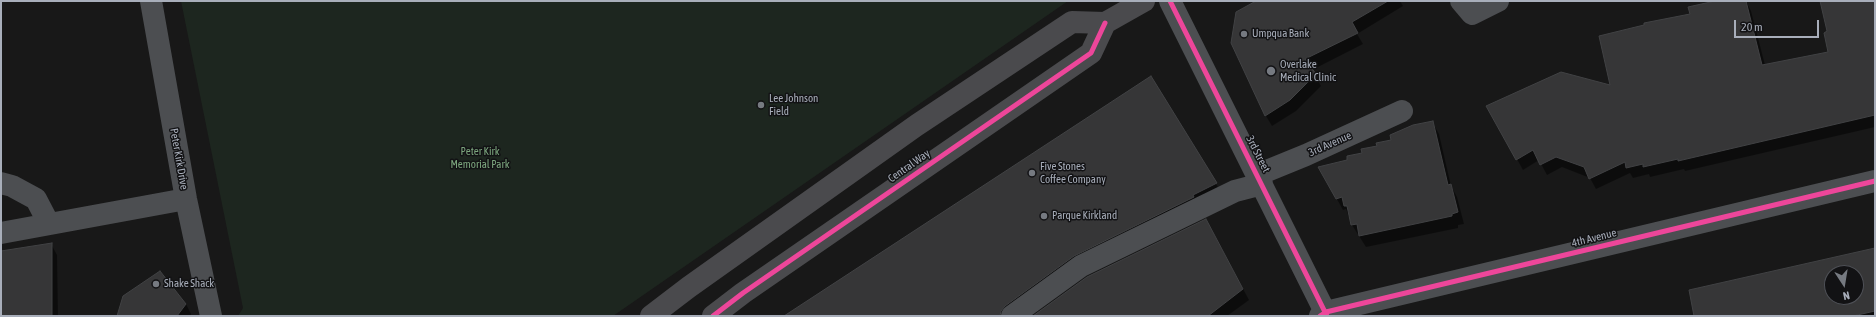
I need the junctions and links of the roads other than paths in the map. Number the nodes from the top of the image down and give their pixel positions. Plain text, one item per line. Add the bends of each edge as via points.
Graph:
1 (151, 1) edge
2 (1144, 1) edge
3 (1170, 1) edge
4 (1461, 1) edge
5 (1498, 1) edge
6 (1105, 23) junction
7 (1402, 111) dead end
8 (1260, 179) junction
9 (1875, 181) edge
10 (1, 183) edge
11 (186, 200) junction
12 (49, 224) junction
13 (1, 234) edge
14 (1324, 315) edge
15 (211, 316) edge
16 (651, 316) edge
17 (713, 316) edge
18 (1012, 316) edge

1 - 11 street, Peter Kirk Drive
2 - 6 main road
3 - 8 street, 3rd Street
4 - 5 street via 1472,14
6 - 16 main road via 1072,22 917,125 689,286
6 - 17 main road, Central Way via 1091,53
7 - 8 street, 3rd Avenue
8 - 14 street, 3rd Street
8 - 18 street, 3rd Avenue via 1080,266
9 - 14 street, 4th Avenue
10 - 12 street via 36,199
11 - 12 street
11 - 15 street, Peter Kirk Drive
12 - 13 street

